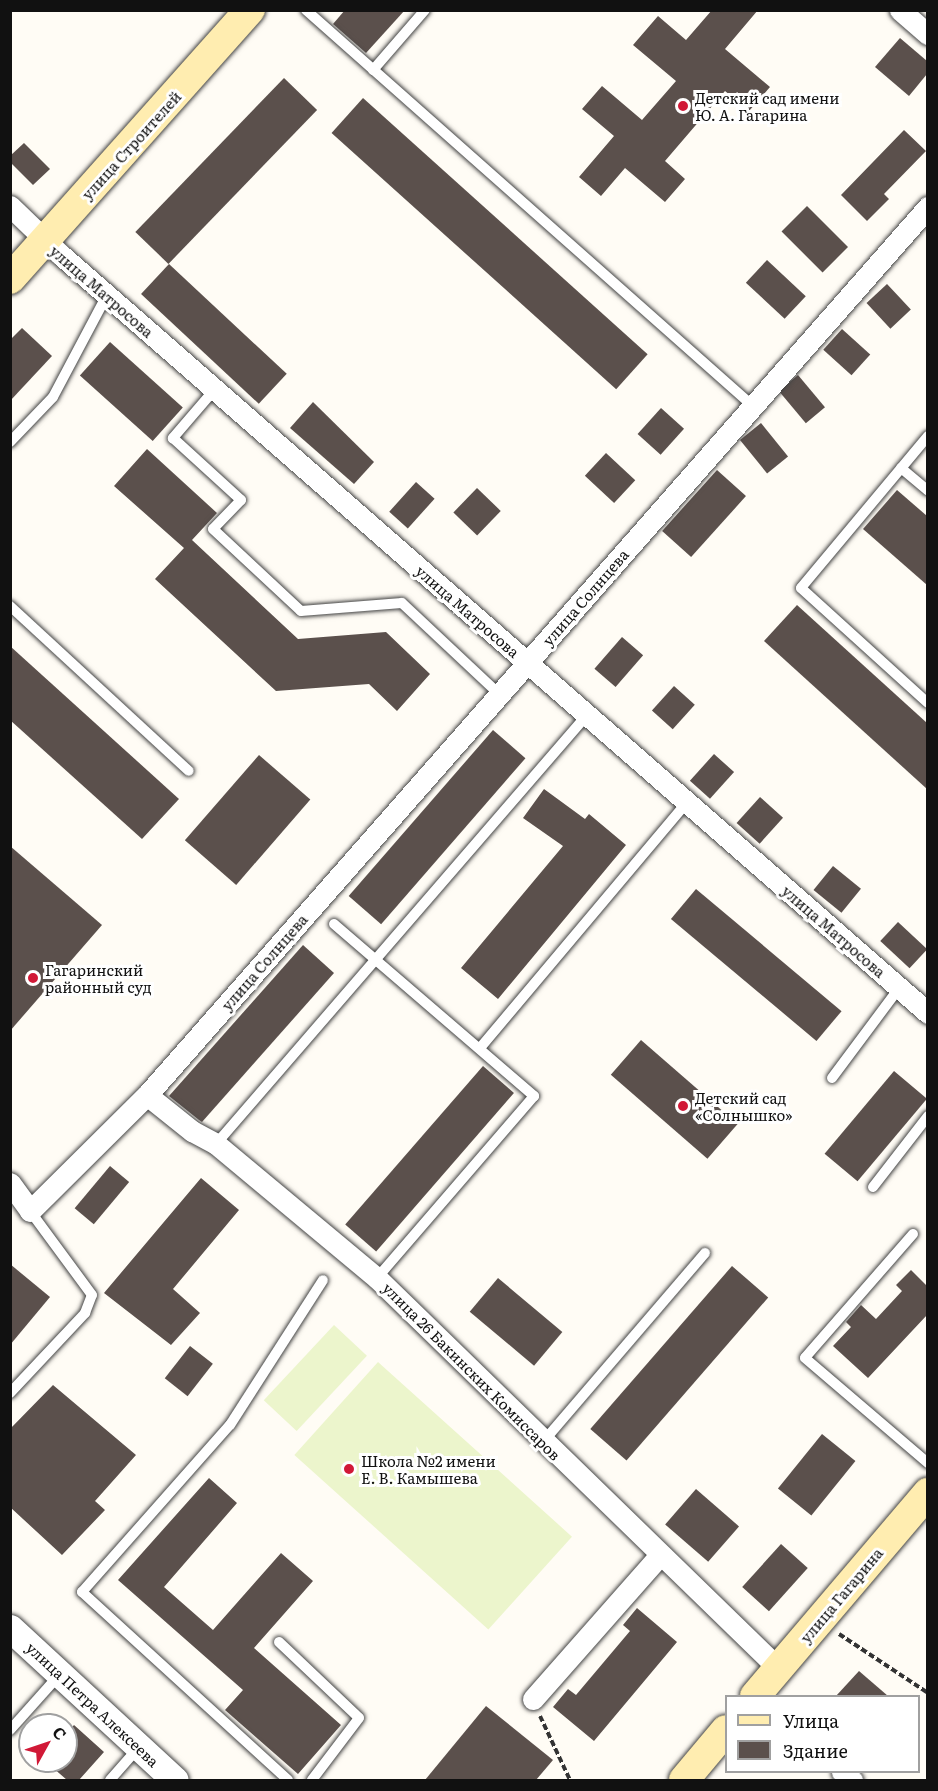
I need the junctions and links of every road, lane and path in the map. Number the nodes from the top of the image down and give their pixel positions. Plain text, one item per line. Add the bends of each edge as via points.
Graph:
1 (250, 10) edge
2 (306, 10) edge
3 (425, 10) edge
4 (900, 10) edge
5 (927, 34) edge
6 (373, 70) junction
7 (10, 206) edge
8 (927, 207) edge
9 (45, 241) junction
10 (10, 279) edge
11 (107, 295) junction
12 (215, 389) junction
13 (753, 406) junction
14 (927, 436) edge
15 (10, 442) edge
16 (902, 468) junction
17 (927, 491) edge
18 (10, 606) edge
19 (527, 663) junction
20 (499, 694) junction
21 (927, 703) edge
22 (587, 715) junction
23 (189, 771) dead end
24 (687, 802) junction
25 (334, 924) dead end
26 (374, 960) junction
27 (899, 988) junction
28 (927, 1013) edge
29 (480, 1048) junction
30 (832, 1078) dead end
31 (147, 1095) junction
32 (927, 1116) edge
33 (216, 1144) junction
34 (10, 1183) edge
35 (873, 1187) dead end
36 (30, 1211) junction
37 (914, 1234) dead end
38 (705, 1252) dead end
39 (377, 1278) junction
40 (322, 1280) dead end
41 (10, 1394) edge
42 (543, 1442) junction
43 (927, 1463) edge
44 (927, 1493) edge
45 (659, 1556) junction
46 (10, 1628) edge
47 (839, 1634) dead end
48 (279, 1642) dead end
49 (778, 1668) junction
50 (60, 1674) junction
51 (927, 1693) edge
52 (757, 1695) edge
53 (533, 1699) joint
54 (12, 1724) edge
55 (725, 1731) edge
56 (139, 1747) junction
57 (110, 1780) edge
58 (175, 1780) edge
59 (288, 1780) edge
60 (312, 1780) edge
61 (570, 1780) edge
62 (684, 1780) edge

1 - 9 main road, улица Строителей
2 - 6 lane
3 - 6 lane
4 - 5 street
6 - 13 lane
7 - 9 street, улица Матросова
8 - 13 street, улица Солнцева
9 - 10 main road, улица Строителей
9 - 11 street, улица Матросова
11 - 12 street, улица Матросова
11 - 15 lane via 53,397
12 - 19 street, улица Матросова
12 - 20 lane via 173,438 241,500 213,529 301,610 402,603
13 - 19 street, улица Солнцева
14 - 16 lane
16 - 17 lane
16 - 21 lane via 801,588
18 - 23 lane
19 - 20 street, улица Солнцева
19 - 22 street, улица Матросова
20 - 31 street, улица Солнцева
22 - 24 street, улица Матросова
22 - 26 lane
24 - 27 street, улица Матросова
24 - 29 lane
25 - 26 lane
26 - 29 lane
26 - 33 lane
27 - 28 street, улица Матросова
27 - 30 lane
29 - 39 lane via 534,1096
31 - 33 street, улица 26 Бакинских Комиссаров via 192,1131
31 - 36 street, улица Солнцева
32 - 35 lane
33 - 39 street, улица 26 Бакинских Комиссаров
34 - 36 street
36 - 41 lane via 92,1295 85,1313
37 - 43 lane via 805,1358
38 - 42 lane
39 - 42 street, улица 26 Бакинских Комиссаров
40 - 59 lane via 230,1425 82,1592
42 - 45 street, улица 26 Бакинских Комиссаров
44 - 49 main road, улица Гагарина
45 - 49 street, улица 26 Бакинских Комиссаров
45 - 53 street
46 - 50 street, улица Петра Алексеева
47 - 51 path
48 - 60 lane via 359,1718
49 - 52 main road, улица Гагарина
50 - 54 lane
50 - 56 street, улица Петра Алексеева
53 - 61 path
55 - 62 main road
56 - 57 lane
56 - 58 street, улица Петра Алексеева

